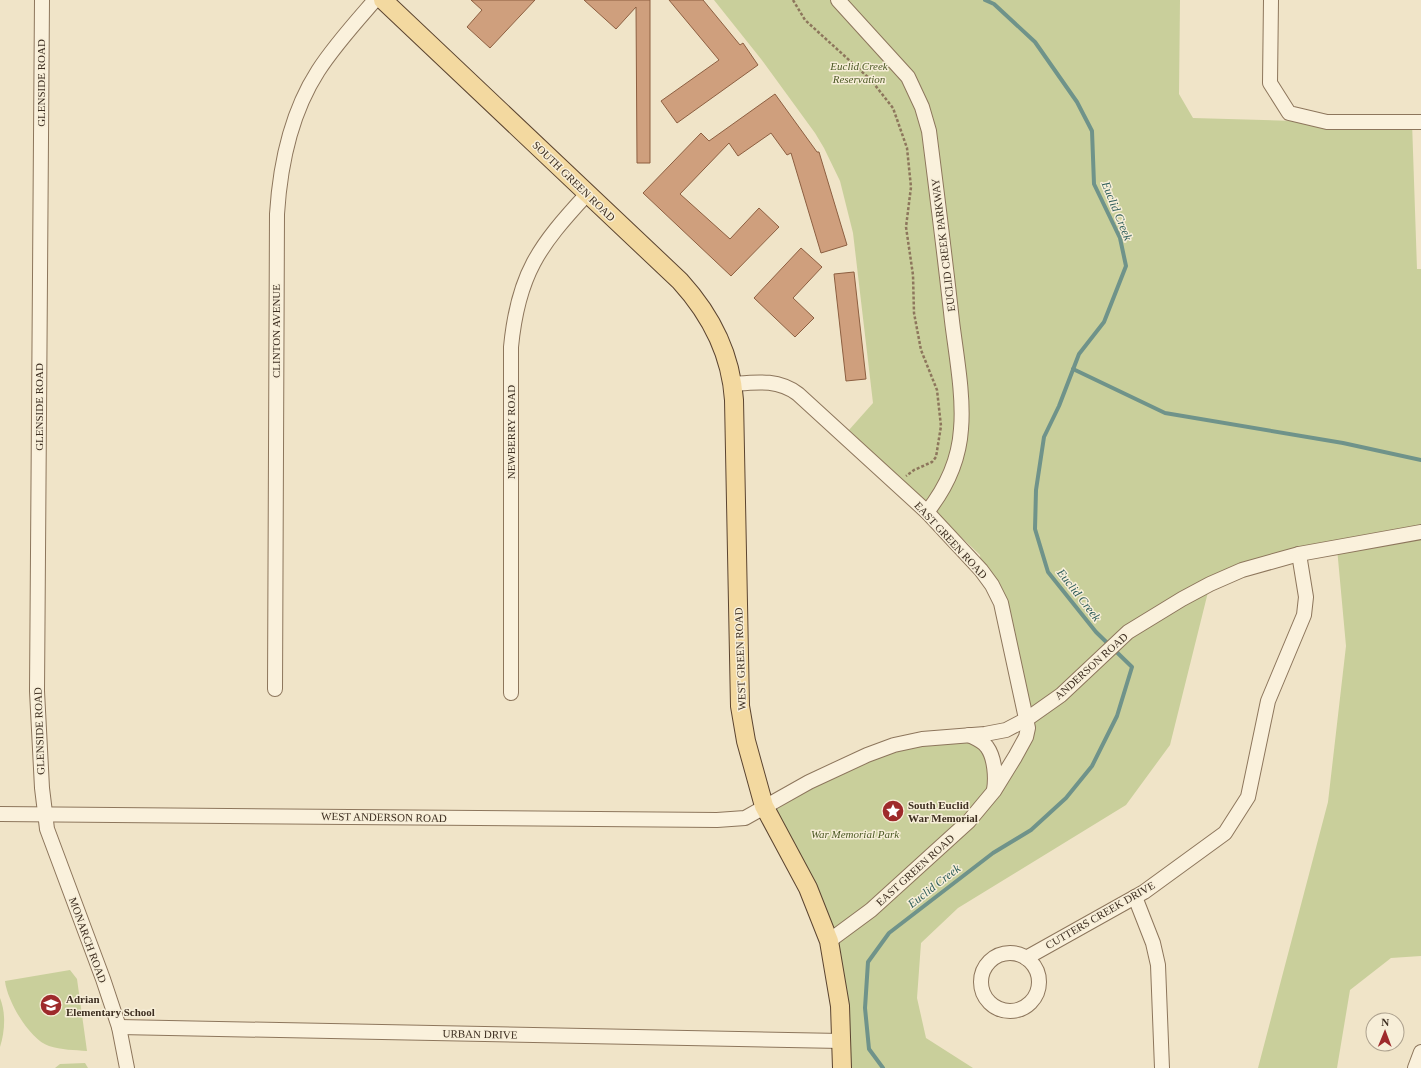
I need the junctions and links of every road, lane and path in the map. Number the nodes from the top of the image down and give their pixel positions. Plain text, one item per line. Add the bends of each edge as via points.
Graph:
1 (42, 0) edge
2 (375, 0) edge
3 (383, 0) edge
4 (793, 0) edge
5 (838, 0) edge
6 (1271, 0) edge
7 (1421, 122) edge
8 (587, 194) junction
9 (733, 384) junction
10 (898, 484) junction
11 (927, 512) junction
12 (1421, 532) edge
13 (1299, 554) junction
14 (275, 689) dead end
15 (511, 693) dead end
16 (1027, 719) junction
17 (969, 735) junction
18 (994, 790) junction
19 (764, 806) junction
20 (0, 814) edge
21 (45, 814) junction
22 (1135, 897) junction
23 (829, 941) junction
24 (1026, 958) junction
25 (119, 1027) junction
26 (841, 1041) junction
27 (1421, 1052) edge
28 (127, 1068) edge
29 (842, 1068) edge
30 (1162, 1068) edge
31 (1415, 1068) edge

1 - 21 street, GLENSIDE ROAD via 37,691
2 - 14 street, CLINTON AVENUE via 317,72 296,117 278,187
3 - 8 main road, SOUTH GREEN ROAD
4 - 10 path via 805,20 871,80 893,108 907,148 911,187 906,226 913,275 914,313 921,350 937,390 941,426 938,451 932,462 908,474
5 - 11 street, EUCLID CREEK PARKWAY via 908,77 922,107 929,131 960,381 962,428 950,474 942,492
6 - 7 street via 1270,83 1289,113 1328,122
8 - 9 main road, SOUTH GREEN ROAD via 694,297 717,335 729,362
8 - 15 street, NEWBERRY ROAD via 555,229 535,259 524,281 513,324
9 - 10 street, EAST GREEN ROAD via 773,382 790,388
9 - 19 main road, WEST GREEN ROAD via 740,706 746,741
10 - 11 street, EAST GREEN ROAD
11 - 16 street, EAST GREEN ROAD via 992,585 1000,603 1018,691
12 - 13 street, ANDERSON ROAD
13 - 16 street, ANDERSON ROAD via 1242,570 1210,584 1128,632 1061,695
13 - 22 street, CUTTERS CREEK DRIVE via 1306,597 1304,615 1268,701 1248,797 1225,833
16 - 17 street, ANDERSON ROAD via 995,733
16 - 18 street, EAST GREEN ROAD via 1028,728 1021,748
17 - 18 street via 987,748 996,781
17 - 19 street, ANDERSON ROAD via 922,739 894,745 809,782
18 - 23 street, EAST GREEN ROAD via 963,826 871,910
19 - 21 street, WEST ANDERSON ROAD via 745,818 731,820
19 - 23 main road, WEST GREEN ROAD via 808,888
20 - 21 street, WEST ANDERSON ROAD
21 - 25 street, MONARCH ROAD via 53,845
22 - 24 street, CUTTERS CREEK DRIVE
22 - 30 street via 1153,943 1158,965
23 - 26 main road via 840,1006
24 - 24 street via 1014,953 1001,954 986,965 981,976 981,989 991,1005 1010,1012 1023,1008 1033,1000 1037,994 1039,981 1035,968
25 - 26 street, URBAN DRIVE
25 - 28 street, MONARCH ROAD
26 - 29 main road
27 - 31 street

